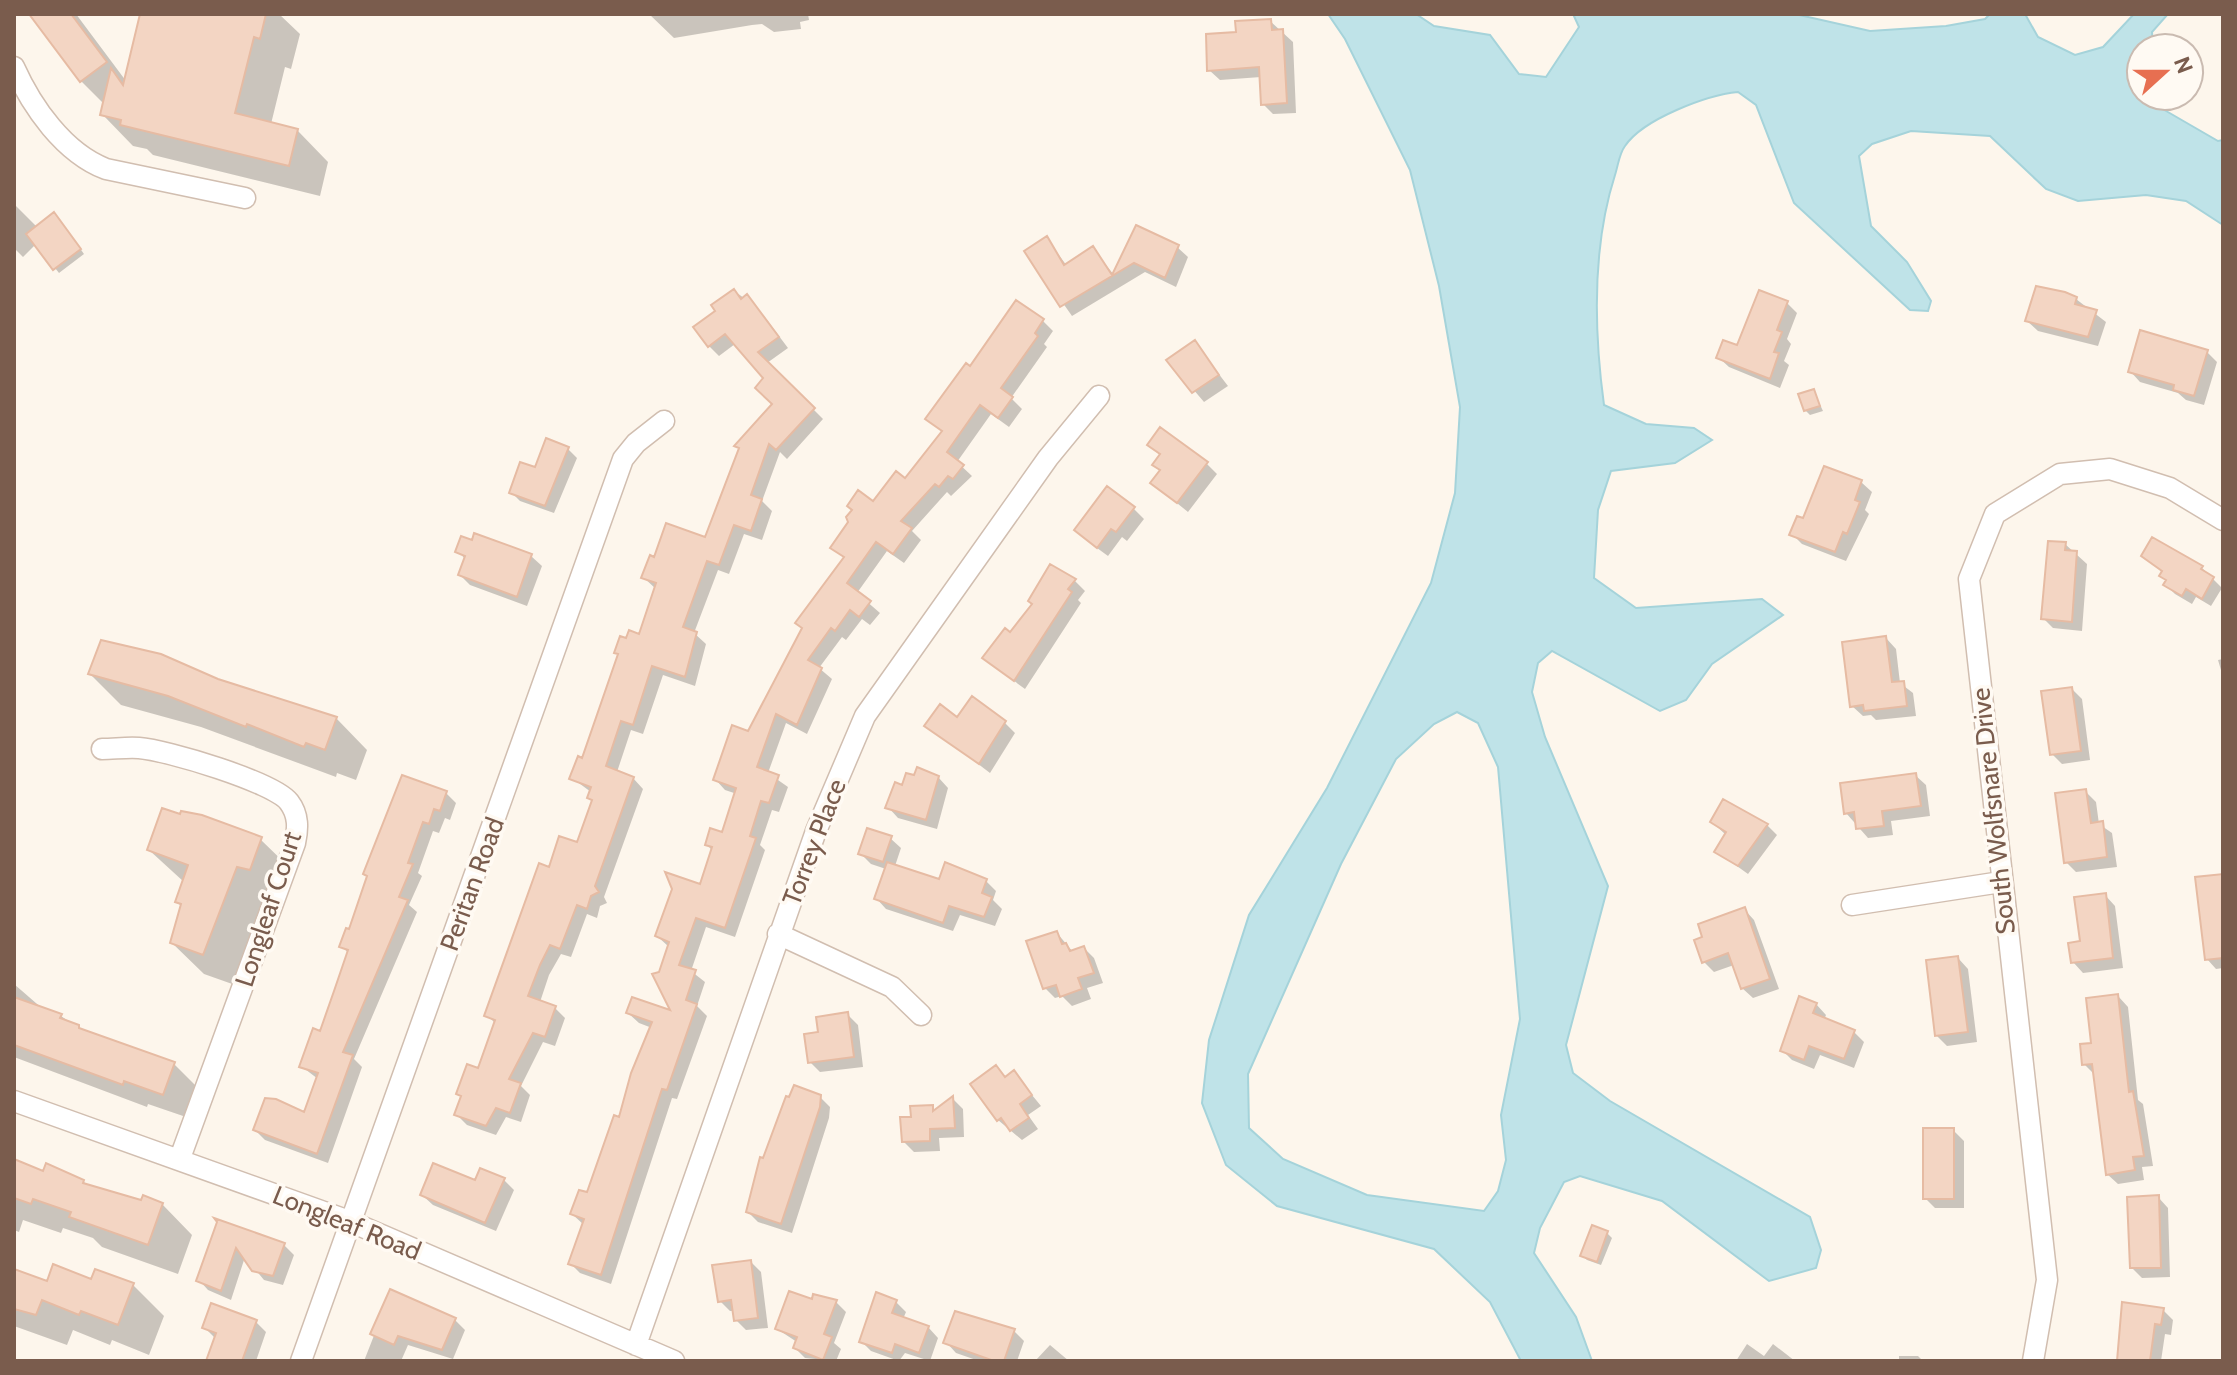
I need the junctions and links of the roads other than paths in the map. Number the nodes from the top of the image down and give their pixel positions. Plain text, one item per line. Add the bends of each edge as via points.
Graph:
1 (14, 67) edge
2 (245, 198) dead end
3 (1099, 396) dead end
4 (664, 421) dead end
5 (2223, 520) edge
6 (102, 749) dead end
7 (2001, 882) junction
8 (1852, 905) dead end
9 (778, 934) junction
10 (921, 1015) dead end
11 (14, 1101) edge
12 (180, 1158) junction
13 (349, 1221) junction
14 (636, 1345) junction
15 (301, 1361) edge
16 (674, 1361) edge
17 (2033, 1361) edge

1 - 2 street via 41,113 87,162
3 - 9 street, Torrey Place via 1039,470 865,716
4 - 13 street, Peritan Road via 623,459
5 - 7 street, South Wolfsnare Drive via 2170,488 2110,469 2060,474 1995,514 1969,579
6 - 12 street, Longleaf Court via 163,752 227,772 277,792 296,814 295,843
7 - 8 street
7 - 17 street, South Wolfsnare Drive via 2047,1280
9 - 10 street via 892,987
9 - 14 street, Torrey Place
11 - 12 street, Longleaf Road
12 - 13 street, Longleaf Road
13 - 14 street, Longleaf Road
13 - 15 street, Peritan Road
14 - 16 street, Longleaf Road

